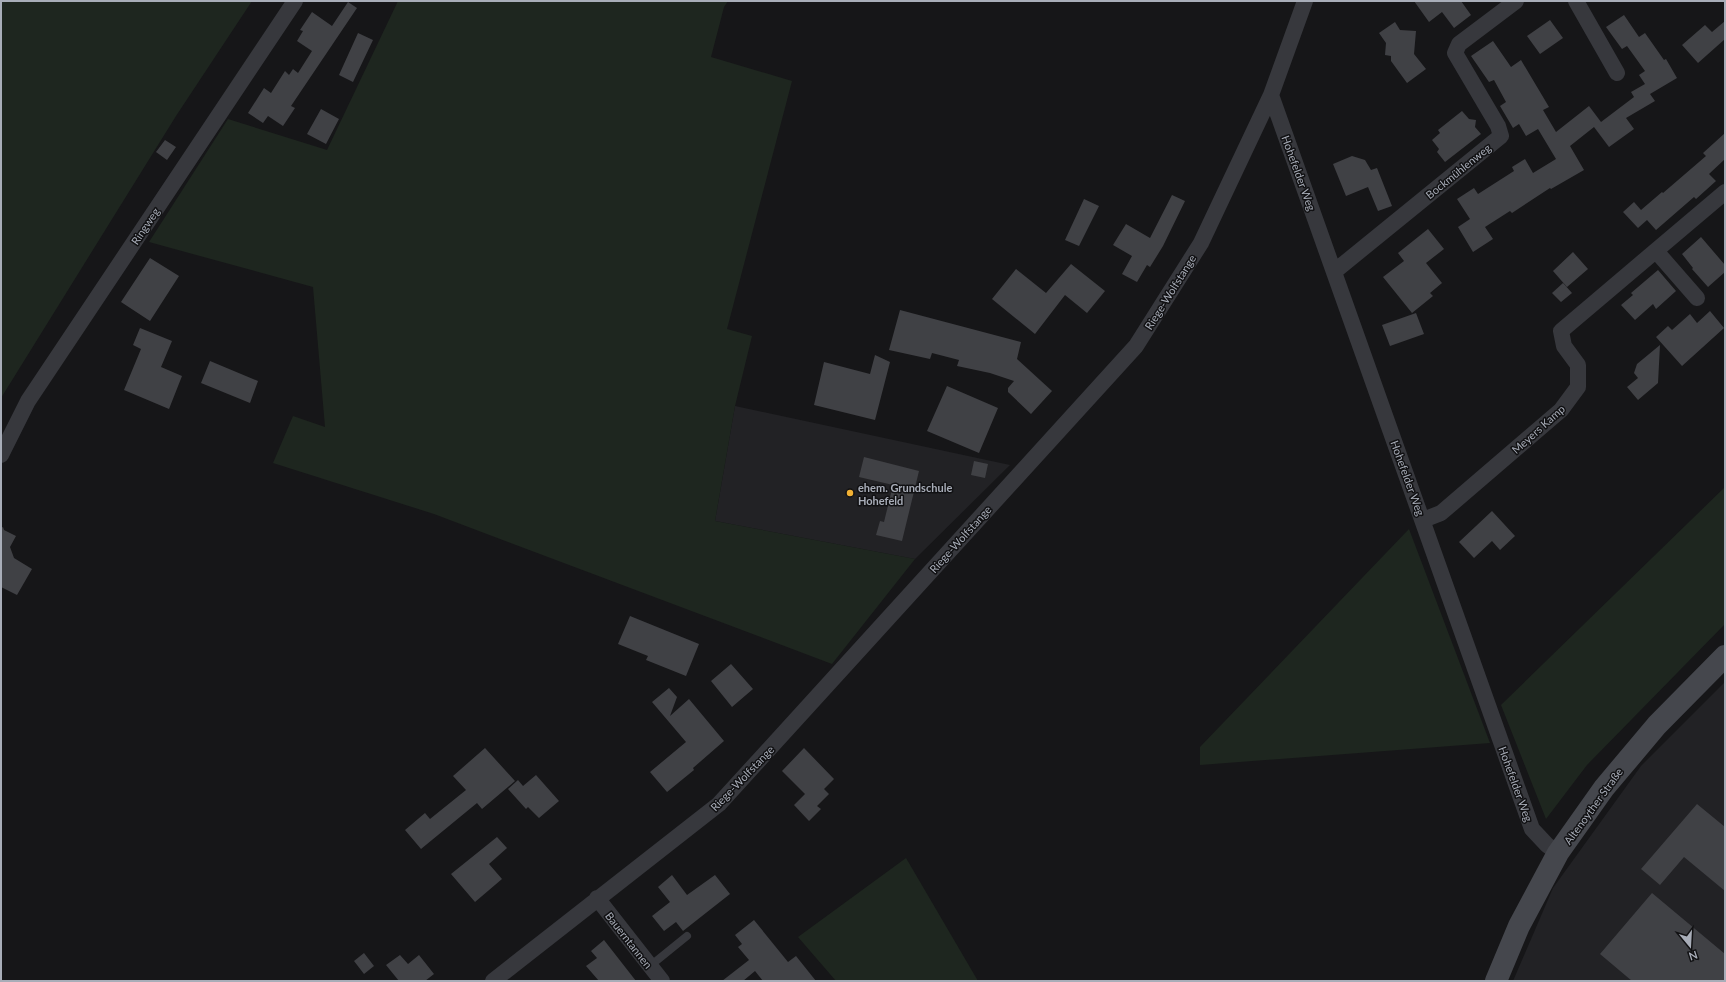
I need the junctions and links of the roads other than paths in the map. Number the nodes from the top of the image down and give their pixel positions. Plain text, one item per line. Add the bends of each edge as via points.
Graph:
1 (295, 1) edge
2 (1305, 1) edge
3 (1516, 1) edge
4 (1576, 1) edge
5 (1617, 73) dead end
6 (1271, 94) junction
7 (1725, 192) edge
8 (1656, 250) junction
9 (1335, 271) junction
10 (1697, 298) dead end
11 (1, 455) edge
12 (1423, 520) junction
13 (1725, 656) edge
14 (1558, 854) junction
15 (597, 898) junction
16 (687, 936) dead end
17 (650, 966) junction
18 (493, 981) edge
19 (662, 981) edge
20 (1496, 981) edge

1 - 11 street, Ringweg via 28,401
2 - 6 street, Riege-Wolfstange
3 - 9 street, Bockmühlenweg via 1459,44 1455,53 1498,126 1501,136
4 - 5 street
6 - 9 street, Hohefelder Weg
6 - 15 street, Riege-Wolfstange via 1201,244 1136,346 719,804
7 - 8 street, Meyers Kamp
8 - 10 street
8 - 12 street, Meyers Kamp via 1561,331 1564,346 1578,365 1578,387 1561,410 1441,514
9 - 12 street, Hohefelder Weg
12 - 14 street, Hohefelder Weg via 1532,830
13 - 14 main road, Altenoyther Straße via 1657,726 1609,782
14 - 20 main road, Altenoyther Straße via 1519,926
15 - 17 street, Bauerntannen
15 - 18 street, Riege-Wolfstange
16 - 17 lane
17 - 19 street, Bauerntannen

